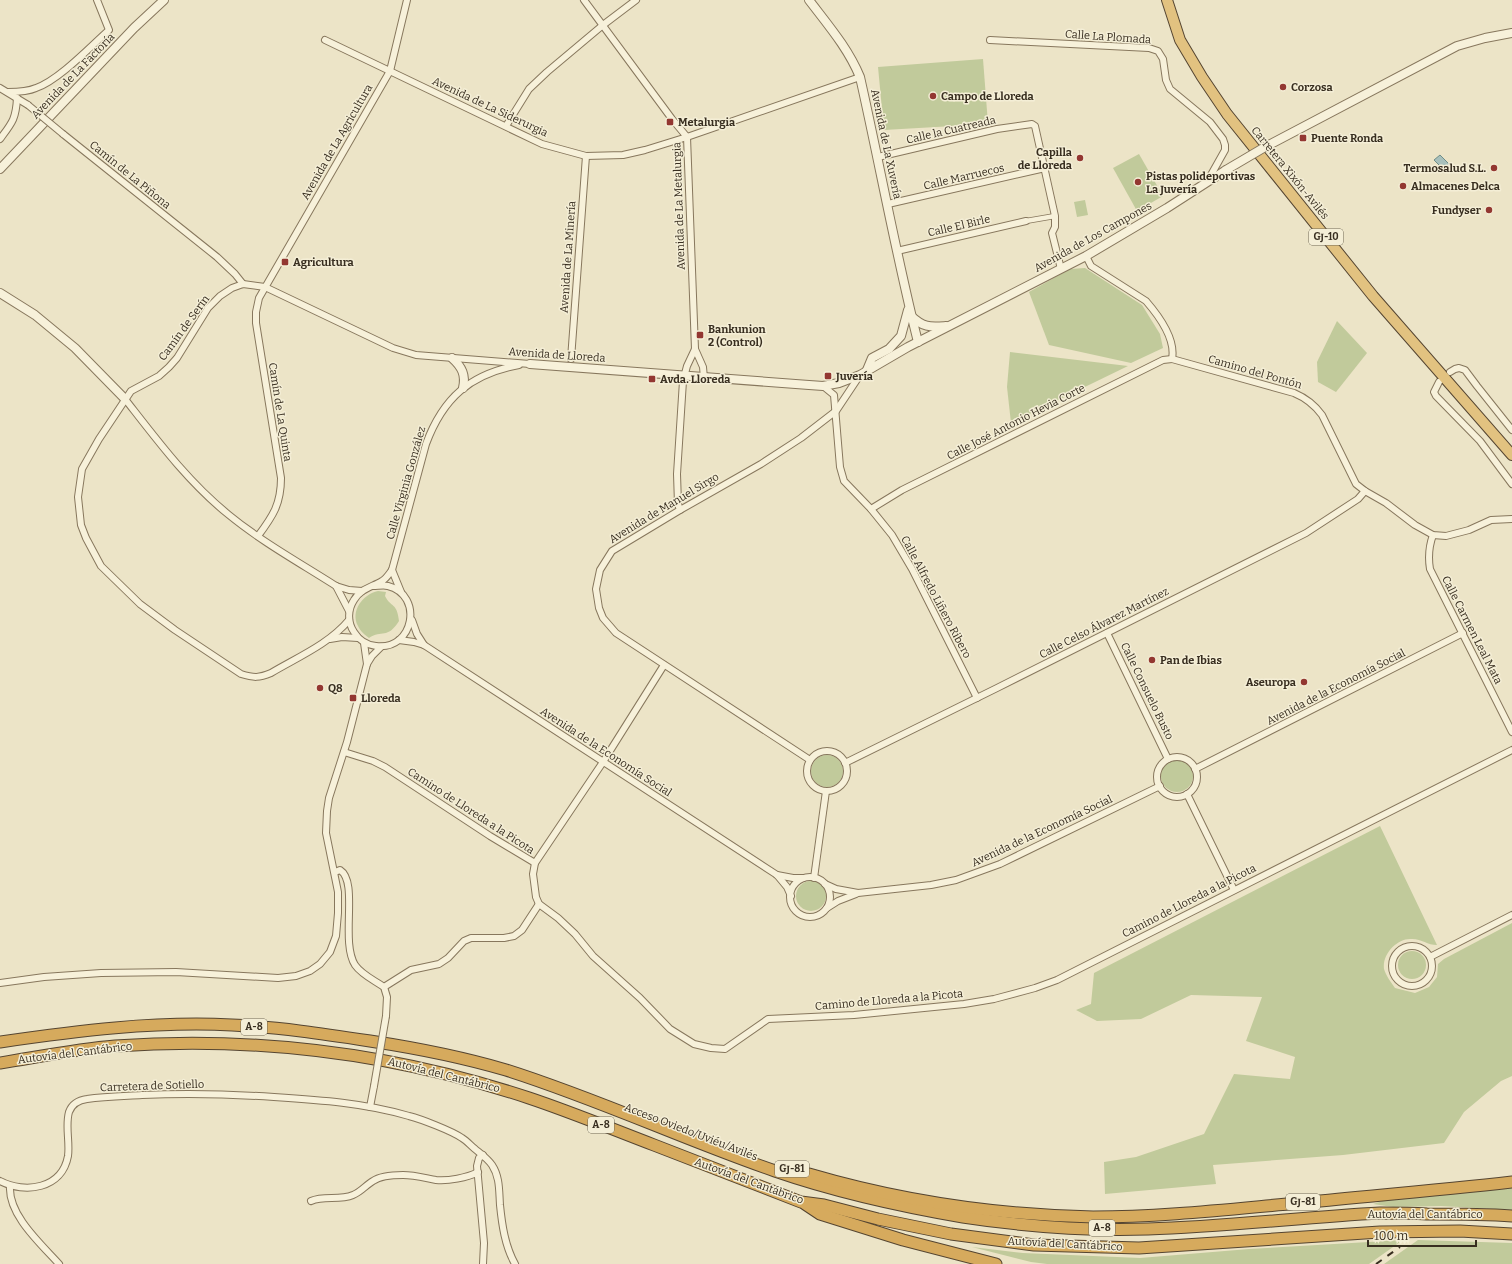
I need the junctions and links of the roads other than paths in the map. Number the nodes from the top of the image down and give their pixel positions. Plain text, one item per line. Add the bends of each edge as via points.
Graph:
1 (97, 0) edge
2 (164, 0) edge
3 (407, 0) edge
4 (584, 0) edge
5 (636, 0) edge
6 (809, 0) edge
7 (1167, 0) edge
8 (603, 25) junction
9 (1512, 33) edge
10 (324, 40) dead end
11 (990, 40) dead end
12 (390, 71) junction
13 (860, 78) junction
14 (0, 88) edge
15 (8, 92) junction
16 (17, 98) junction
17 (506, 126) junction
18 (687, 137) junction
19 (0, 139) edge
20 (586, 156) junction
21 (878, 157) junction
22 (1045, 168) junction
23 (0, 169) edge
24 (1207, 182) junction
25 (888, 204) junction
26 (1055, 216) junction
27 (1026, 221) joint
28 (897, 251) junction
29 (1086, 256) junction
30 (1062, 269) junction
31 (243, 284) junction
32 (265, 287) junction
33 (0, 293) edge
34 (908, 307) junction
35 (911, 316) junction
36 (951, 325) junction
37 (918, 342) junction
38 (695, 349) junction
39 (452, 358) junction
40 (571, 359) dead end
41 (1172, 359) junction
42 (530, 364) junction
43 (1450, 372) dead end
44 (863, 373) junction
45 (684, 376) junction
46 (704, 378) junction
47 (1439, 382) dead end
48 (823, 386) junction
49 (463, 388) junction
50 (125, 399) junction
51 (836, 411) junction
52 (1512, 430) edge
53 (1512, 455) edge
54 (1512, 484) edge
55 (1365, 491) junction
56 (871, 509) junction
57 (680, 510) junction
58 (1512, 519) edge
59 (1433, 535) junction
60 (258, 536) junction
61 (392, 570) junction
62 (336, 586) junction
63 (373, 586) junction
64 (362, 591) junction
65 (402, 594) junction
66 (350, 612) junction
67 (411, 614) junction
68 (349, 620) junction
69 (1106, 633) junction
70 (1463, 633) junction
71 (358, 638) junction
72 (329, 640) junction
73 (399, 640) junction
74 (364, 642) junction
75 (424, 645) junction
76 (381, 647) junction
77 (367, 664) junction
78 (664, 665) junction
79 (977, 698) junction
80 (1512, 732) edge
81 (1512, 750) edge
82 (344, 752) junction
83 (1168, 759) junction
84 (810, 760) junction
85 (603, 762) junction
86 (845, 762) junction
87 (1195, 769) junction
88 (1160, 786) junction
89 (826, 791) junction
90 (1187, 794) junction
91 (535, 863) junction
92 (335, 872) junction
93 (777, 875) junction
94 (806, 878) junction
95 (814, 878) junction
96 (825, 884) junction
97 (1234, 890) junction
98 (858, 893) junction
99 (791, 896) junction
100 (539, 904) junction
101 (827, 908) junction
102 (1512, 915) edge
103 (1430, 957) junction
104 (0, 983) edge
105 (384, 987) junction
106 (0, 1042) edge
107 (0, 1063) edge
108 (504, 1070) junction
109 (370, 1107) junction
110 (483, 1155) junction
111 (478, 1172) junction
112 (0, 1181) edge
113 (1512, 1182) edge
114 (10, 1186) junction
115 (311, 1201) dead end
116 (801, 1202) junction
117 (1512, 1216) edge
118 (1512, 1234) edge
119 (59, 1264) edge
120 (483, 1264) edge
121 (515, 1264) edge
122 (996, 1264) edge

1 - 15 street via 109,30 51,81 26,91
2 - 23 street, Avenida de La Factoría via 128,34
3 - 12 street, Avenida de La Agricultura
4 - 8 street, Avenida de La Metalurgia
5 - 8 street
6 - 13 street, Avenida de La Xuvería via 845,47
7 - 53 highway, Carretera Xixón-Avilés / GJ-10 via 1180,40 1227,114 1373,296
8 - 17 street via 529,89
8 - 18 street, Avenida de La Metalurgia
9 - 24 street, Avenida de Los Campones, bridge via 1457,46 1265,147
10 - 12 street, Avenida de La Siderurgia
11 - 24 street, Calle La Plomada via 1149,48 1158,51 1163,59 1170,89 1210,122 1225,145 1225,150
12 - 17 street, Avenida de La Siderurgia
12 - 32 street, Avenida de La Agricultura
13 - 18 street, Avenida de La Siderurgia
13 - 21 street, Avenida de La Xuvería
14 - 15 street, Camín de La Piñona
15 - 16 street, Camín de La Piñona
16 - 19 street via 12,124
16 - 31 street, Camín de La Piñona, bridge via 216,257
17 - 20 street, Avenida de La Siderurgia via 542,144
18 - 20 street, Avenida de La Siderurgia via 623,155
18 - 38 street, Avenida de La Metalurgia
20 - 40 street, Avenida de La Minería
21 - 22 street, Calle la Cuatreada via 1029,123 1035,126
21 - 25 street, Avenida de La Xuvería
22 - 25 street, Calle Marruecos
22 - 26 street
24 - 29 street, Avenida de Los Campones
25 - 28 street, Avenida de La Xuvería
26 - 27 street
26 - 30 street via 1056,227 1052,233
27 - 28 street, Calle El Birle
28 - 34 street, Avenida de La Xuvería
29 - 30 street, Avenida de Los Campones
29 - 41 street via 1091,266 1146,301 1153,309 1172,342
30 - 36 street, Avenida de Los Campones
31 - 32 street
31 - 50 street, Camín de Serín via 232,288 208,308 169,368 131,391
32 - 39 street, Avenida de Lloreda via 392,348 416,355
32 - 60 street, Camín de La Quinta via 258,298 256,323 281,491 274,514
33 - 50 street via 35,315 75,348
34 - 35 street, Avenida de La Xuvería
34 - 44 street, Avenida de La Xuvería via 901,336 889,349 872,358
35 - 36 street via 917,322 930,327
35 - 37 street, Avenida de La Xuvería
36 - 37 street, Avenida de Los Campones
37 - 44 street, Avenida de Manuel Sirgo
38 - 45 street
38 - 46 street via 703,367
39 - 42 street, Avenida de Lloreda
39 - 49 street via 463,370
41 - 55 street, Camino del Pontón via 1282,389 1305,398 1322,415 1356,484
41 - 56 street, Calle José Antonio Hevia Corte via 1163,360 902,490
42 - 45 street, Avenida de Lloreda
42 - 49 street, Calle Virginia González via 488,373
43 - 52 street via 1459,368 1465,370
44 - 48 street, Avenida de Lloreda via 839,383
44 - 51 street, Avenida de Manuel Sirgo
45 - 46 street, Avenida de Lloreda
45 - 57 street via 677,474
46 - 48 street, Avenida de Lloreda
47 - 54 street via 1434,392 1436,396 1480,441
48 - 51 street via 834,395
49 - 61 street, Calle Virginia González via 446,406 432,427
50 - 60 street via 202,492 229,516
50 - 72 street, Camín de Serín via 82,469 79,484 81,525 101,566 140,604 241,674 261,677
51 - 56 street, Calle Alfredo Liñero Ribero via 840,467 844,481
51 - 57 street, Avenida de Manuel Sirgo via 761,464
55 - 59 street, Camino del Pontón
55 - 69 street, Calle Celso Álvarez Martínez via 1358,499 1306,532
56 - 79 street, Calle Alfredo Liñero Ribero via 892,535 912,569
57 - 78 street, Avenida de Manuel Sirgo via 612,551 597,579 599,608 608,626
58 - 59 street via 1491,520 1469,530 1446,536
59 - 70 street, Calle Carmen Leal Mata via 1428,559 1430,569
60 - 62 street
61 - 63 street via 383,581
61 - 65 street
62 - 64 street
62 - 66 street
63 - 64 street
63 - 65 street via 387,586
64 - 66 street via 355,598
65 - 67 street
66 - 68 street
67 - 73 street via 410,625
67 - 75 street, Avenida de la Economía Social via 417,634
68 - 71 street
68 - 72 street
69 - 79 street, Calle Celso Álvarez Martínez
69 - 83 street, Calle Consuelo Busto
70 - 80 street, Calle Carmen Leal Mata
70 - 87 street, Avenida de la Economía Social
71 - 72 street via 342,637
71 - 74 street
73 - 75 street, Avenida de la Economía Social
73 - 76 street
74 - 76 street
74 - 77 street
75 - 85 street, Avenida de la Economía Social
76 - 77 street
77 - 82 street
78 - 84 street, Avenida de Manuel Sirgo
78 - 85 street
79 - 86 street, Calle Celso Álvarez Martínez
81 - 97 street, Camino de Lloreda a la Picota
82 - 91 street, Camino de Lloreda a la Picota via 385,767
82 - 92 street via 327,811 326,833
83 - 87 street via 1181,757 1192,763
83 - 88 street via 1158,774
84 - 86 street via 819,753 831,752
84 - 89 street via 808,777 815,787
85 - 91 street
85 - 93 street, Avenida de la Economía Social
86 - 89 street via 847,769 844,782 833,790
87 - 90 street via 1197,780
88 - 90 street via 1169,794
88 - 98 street, Avenida de la Economía Social via 1019,855 956,880
89 - 95 street
90 - 97 street
91 - 100 street, Camino de Lloreda a la Picota via 533,874
92 - 104 street via 338,899 336,936 330,952 320,964 296,976 278,978 176,972 101,973
92 - 105 street via 343,872 349,893 350,955 364,975
93 - 94 street, Avenida de la Economía Social
93 - 99 street, Avenida de la Economía Social
94 - 95 street
94 - 99 street via 797,882
95 - 96 street
96 - 98 street, Avenida de la Economía Social
96 - 101 street via 830,896
97 - 100 street, Camino de Lloreda a la Picota via 1057,980 1035,988 964,1004 854,1015 768,1019 725,1049 694,1044 670,1028 594,956 575,934
98 - 101 street, Avenida de la Economía Social
99 - 101 street via 793,906 802,915 816,916
100 - 105 street via 522,930 514,936 471,938 464,941 439,964 412,970
102 - 103 street
103 - 103 street via 1421,948 1402,949 1394,958 1392,970 1399,982 1405,985 1418,985 1429,977 1432,964
105 - 109 street, bridge via 387,997 386,1016
106 - 108 highway, Autovía del Cantábrico / A-8 via 112,1029 228,1025 315,1032 445,1055
107 - 116 highway, Autovía del Cantábrico / A-8 via 114,1046 218,1044 326,1051 399,1063 529,1098
108 - 113 highway, Acceso Oviedo/Uviéu/Avilés / GJ-81 via 538,1075 587,1092 780,1166 848,1185 921,1201 1007,1212 1093,1217 1180,1214
108 - 117 highway, Autovía del Cantábrico / A-8 via 783,1174 878,1200 965,1217 1053,1227 1147,1229 1382,1213
109 - 110 street via 415,1118 457,1135
109 - 114 street, Carretera de Sotiello via 330,1101 233,1094 186,1093 85,1099 77,1102 70,1110 68,1156 61,1172 44,1186
110 - 111 street via 479,1158
110 - 121 street via 496,1172 505,1239
111 - 115 street via 471,1176 444,1180 403,1175 385,1177 374,1180 353,1195
111 - 120 street via 484,1243
112 - 114 street, Carretera de Sotiello
114 - 119 street via 11,1198 17,1213
116 - 118 highway, Autovía del Cantábrico / A-8 via 951,1234 1034,1245 1140,1248 1380,1232 1460,1231
116 - 122 highway via 820,1214 888,1236

